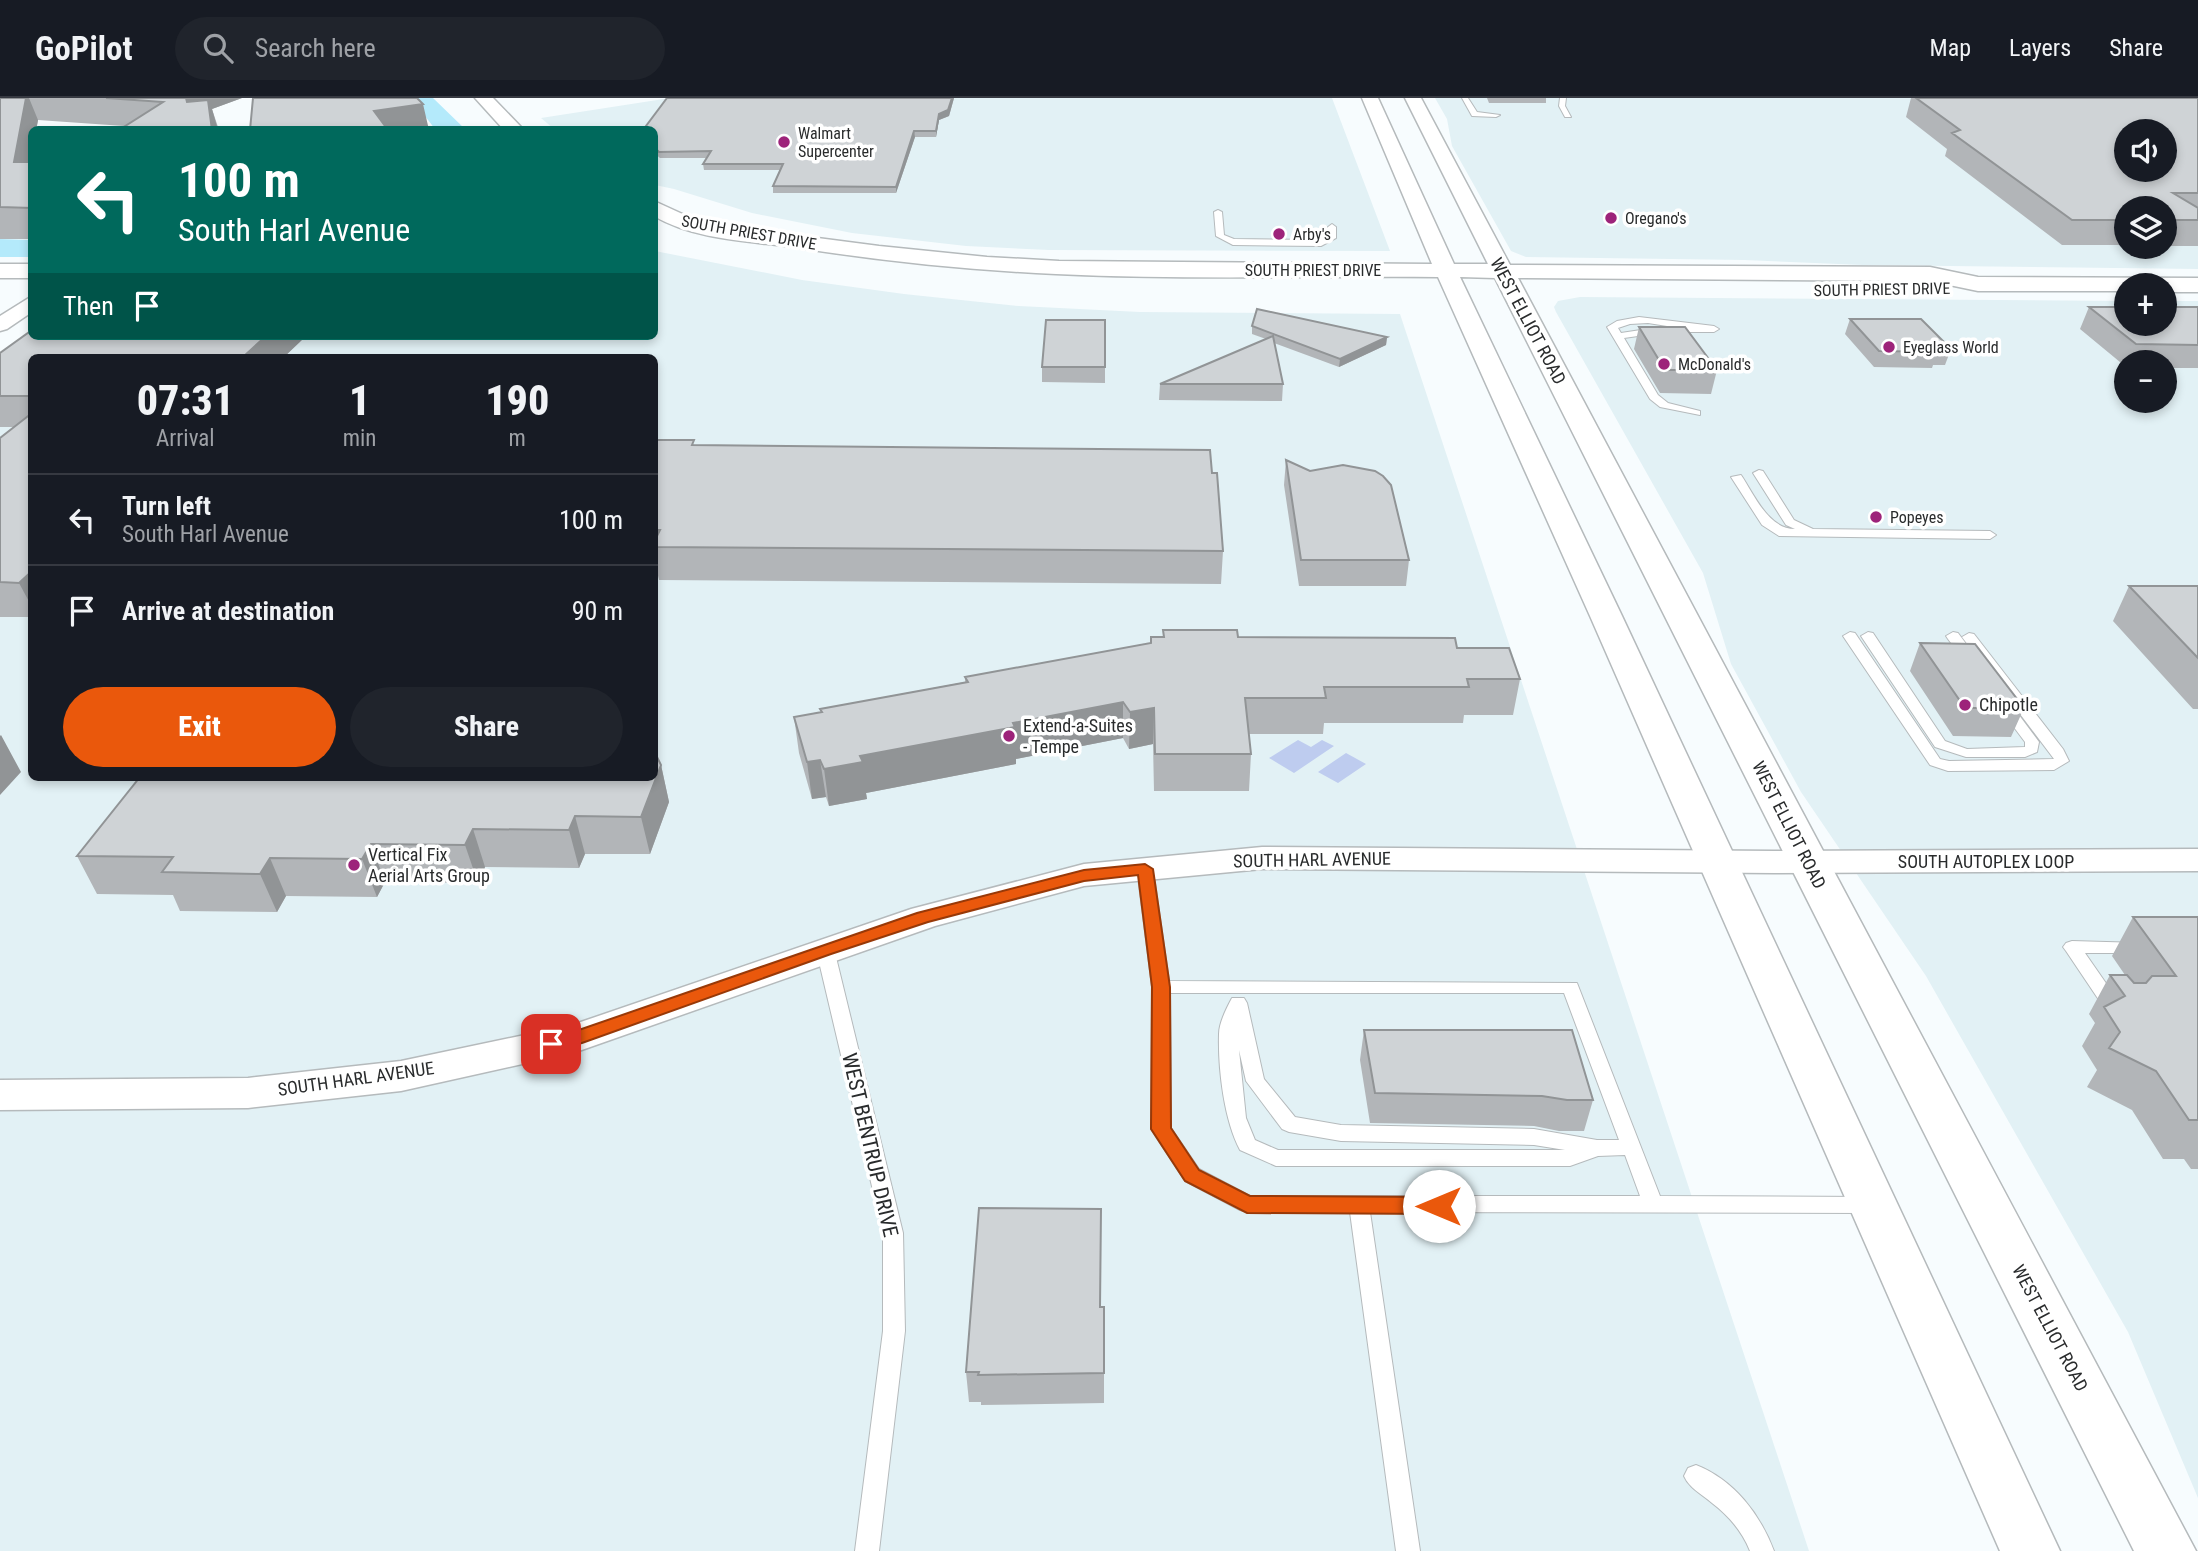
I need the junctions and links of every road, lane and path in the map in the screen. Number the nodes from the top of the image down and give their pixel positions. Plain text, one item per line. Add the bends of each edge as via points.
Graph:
1 (484, 98) edge
2 (1370, 98) edge
3 (1465, 98) edge
4 (1563, 98) edge
5 (1407, 106) edge
6 (1496, 115) dead end
7 (1568, 115) dead end
8 (511, 126) edge
9 (658, 210) edge
10 (1218, 212) dead end
11 (1332, 227) dead end
12 (658, 234) edge
13 (679, 243) dead end
14 (752, 250) junction
15 (1059, 268) junction
16 (0, 271) edge
17 (28, 271) edge
18 (891, 272) junction
19 (1506, 279) junction
20 (1450, 280) junction
21 (2198, 285) edge
22 (28, 305) edge
23 (0, 325) edge
24 (1714, 329) dead end
25 (1696, 413) dead end
26 (1759, 473) dead end
27 (1737, 477) dead end
28 (1811, 533) junction
29 (1990, 536) dead end
30 (1850, 636) dead end
31 (1868, 636) dead end
32 (1953, 636) dead end
33 (1969, 637) dead end
34 (2198, 860) edge
35 (1718, 862) junction
36 (1791, 862) junction
37 (1145, 869) junction
38 (2148, 947) edge
39 (825, 949) junction
40 (1161, 987) junction
41 (1238, 996) junction
42 (2118, 1014) edge
43 (0, 1095) edge
44 (1632, 1147) junction
45 (1597, 1148) junction
46 (1359, 1205) junction
47 (1872, 1205) junction
48 (1654, 1206) junction
49 (1696, 1476) dead end
50 (867, 1551) edge
51 (1408, 1551) edge
52 (1762, 1551) edge
53 (2030, 1551) edge
54 (2166, 1551) edge

1 - 8 main road
2 - 20 main road
3 - 6 lane via 1475,114
4 - 7 lane
5 - 19 main road, WEST ELLIOT ROAD via 1426,122
9 - 15 main road, SOUTH PRIEST DRIVE via 698,226 865,252
10 - 11 lane via 1220,236 1233,242 1321,243 1332,238
12 - 14 main road, SOUTH PRIEST DRIVE
13 - 14 main road
14 - 18 main road, SOUTH PRIEST DRIVE
15 - 18 main road via 1013,273 918,267
15 - 20 main road, SOUTH PRIEST DRIVE
16 - 17 main road
18 - 20 main road, SOUTH PRIEST DRIVE via 1093,286
19 - 20 main road, SOUTH PRIEST DRIVE
19 - 21 main road, SOUTH PRIEST DRIVE via 1943,291 1978,284
19 - 36 main road, WEST ELLIOT ROAD
20 - 35 main road
22 - 23 street
24 - 25 lane via 1686,327 1617,337 1654,397 1664,405
26 - 28 lane via 1790,522
27 - 28 lane via 1772,528 1783,533
28 - 29 lane
30 - 33 lane via 1935,762 1975,766 2054,765 2062,761
31 - 32 lane via 1940,744 1966,753 2025,753 2032,742
34 - 36 street, SOUTH AUTOPLEX LOOP
35 - 36 street, SOUTH HARL AVENUE
35 - 37 street, SOUTH HARL AVENUE via 1262,858
35 - 47 main road
36 - 54 main road, WEST ELLIOT ROAD
37 - 39 street, SOUTH HARL AVENUE via 1084,875 923,917
37 - 40 lane
38 - 42 lane via 2072,947
39 - 43 street, SOUTH HARL AVENUE via 576,1038 401,1076 248,1093
39 - 50 lane, WEST BENTRUP DRIVE via 893,1233 894,1331
40 - 41 lane
40 - 46 lane via 1161,1129 1192,1175 1247,1204
41 - 44 lane via 1571,987
41 - 45 lane via 1255,1081 1289,1124 1341,1133 1534,1137
41 - 45 lane via 1228,1031 1237,1118 1247,1145 1276,1158 1570,1158
44 - 45 lane
44 - 48 lane
46 - 48 lane
46 - 51 lane
47 - 48 lane
47 - 53 main road
49 - 52 lane via 1737,1506

